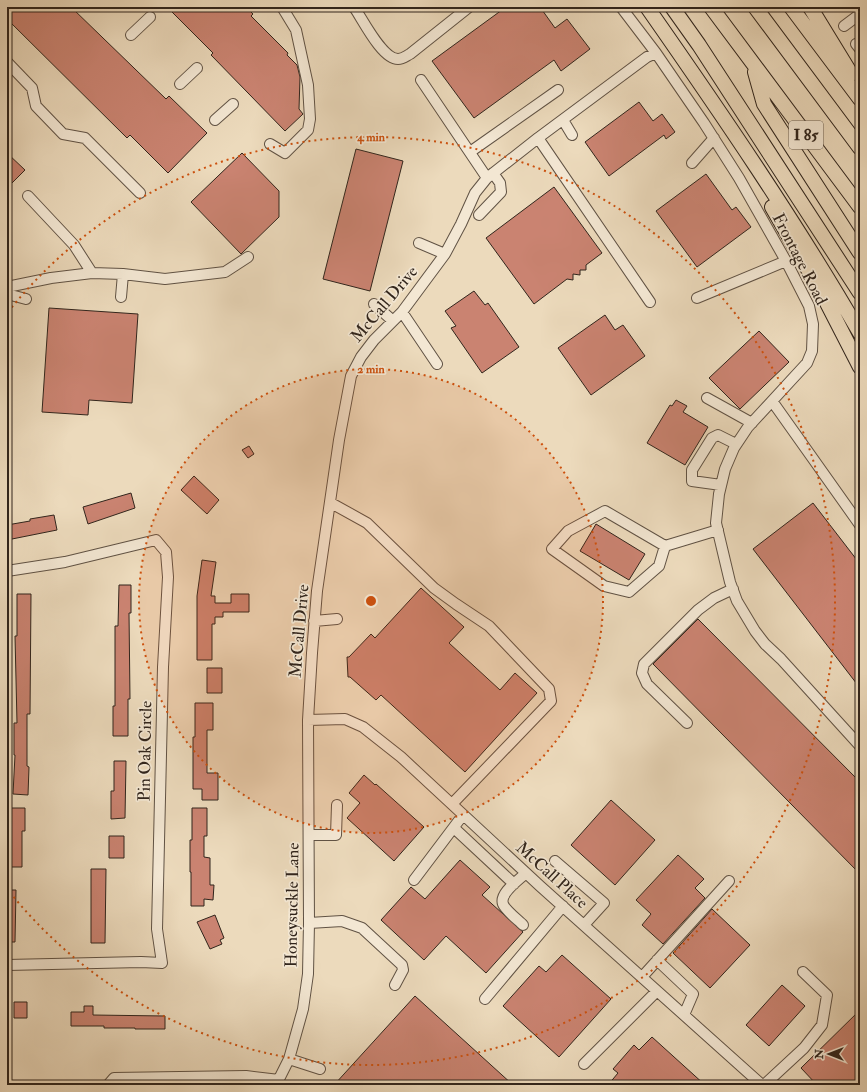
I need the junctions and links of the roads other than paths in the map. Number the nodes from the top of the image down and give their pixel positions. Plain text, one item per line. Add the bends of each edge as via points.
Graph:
1 (282, 7) edge
2 (354, 7) edge
3 (469, 7) edge
4 (621, 7) edge
5 (647, 7) edge
6 (672, 7) edge
7 (711, 7) edge
8 (755, 7) edge
9 (791, 7) edge
10 (810, 7) edge
11 (860, 14) edge
12 (150, 17) dead end
13 (844, 26) dead end
14 (131, 35) dead end
15 (656, 54) junction
16 (7, 62) edge
17 (753, 64) junction
18 (197, 68) dead end
19 (695, 75) junction
20 (422, 80) dead end
21 (180, 84) dead end
22 (860, 88) edge
23 (558, 90) dead end
24 (860, 99) edge
25 (233, 104) dead end
26 (215, 120) dead end
27 (563, 120) junction
28 (572, 135) dead end
29 (538, 138) junction
30 (714, 138) junction
31 (270, 144) dead end
32 (860, 148) edge
33 (470, 152) junction
34 (692, 163) dead end
35 (490, 176) junction
36 (140, 193) dead end
37 (28, 196) dead end
38 (860, 206) edge
39 (479, 215) dead end
40 (419, 243) dead end
41 (860, 253) edge
42 (445, 254) junction
43 (248, 257) dead end
44 (786, 261) junction
45 (92, 273) junction
46 (123, 274) junction
47 (7, 287) edge
48 (860, 293) edge
49 (7, 294) edge
50 (121, 297) dead end
51 (697, 298) dead end
52 (26, 299) dead end
53 (650, 302) dead end
54 (374, 304) dead end
55 (402, 312) junction
56 (393, 321) junction
57 (860, 333) edge
58 (437, 364) dead end
59 (860, 367) edge
60 (707, 398) dead end
61 (772, 401) junction
62 (752, 422) junction
63 (736, 444) junction
64 (721, 485) junction
65 (331, 503) junction
66 (860, 525) edge
67 (718, 530) junction
68 (665, 546) junction
69 (7, 572) edge
70 (731, 586) junction
71 (337, 619) dead end
72 (314, 621) junction
73 (308, 720) junction
74 (687, 723) dead end
75 (860, 746) edge
76 (452, 804) junction
77 (337, 805) dead end
78 (463, 815) junction
79 (454, 828) junction
80 (309, 834) junction
81 (555, 861) dead end
82 (526, 873) junction
83 (414, 880) dead end
84 (729, 881) dead end
85 (514, 884) junction
86 (563, 906) junction
87 (309, 923) junction
88 (523, 925) dead end
89 (584, 925) junction
90 (658, 960) junction
91 (7, 965) edge
92 (802, 972) dead end
93 (642, 977) junction
94 (395, 985) dead end
95 (658, 991) junction
96 (485, 999) dead end
97 (684, 1015) junction
98 (289, 1059) junction
99 (584, 1064) dead end
100 (320, 1069) dead end
101 (277, 1082) edge
102 (108, 1085) edge
103 (763, 1085) edge

1 - 31 street via 296,30 308,85 310,119 308,130 285,153
2 - 3 street via 384,51 398,59 410,54
4 - 15 street, Frontage Road
5 - 19 highway
6 - 48 highway
7 - 17 highway, I 85
8 - 32 highway, I 85
9 - 24 highway
10 - 22 highway
11 - 13 street
12 - 14 street
15 - 27 street, McCall Drive via 647,57
15 - 30 street, Frontage Road
16 - 36 street via 32,88 36,106 63,134 84,138
17 - 38 highway, I 85
17 - 41 highway via 764,104
18 - 21 street
19 - 57 highway via 790,218
19 - 59 highway via 824,297
20 - 33 street
23 - 33 street
25 - 26 street
27 - 28 street
27 - 29 street, McCall Drive
29 - 35 street, McCall Drive
29 - 53 street
30 - 34 street
30 - 44 street, Frontage Road
33 - 35 street
35 - 39 street via 500,183 501,192
35 - 42 street, McCall Drive via 475,193
37 - 45 street via 74,245
40 - 42 street
42 - 55 street, McCall Drive
43 - 46 street via 225,272 164,279
44 - 51 street
44 - 61 street, Frontage Road via 809,306 813,324 812,351 807,362
45 - 46 street
45 - 47 street
46 - 50 street
49 - 52 street
54 - 56 street
55 - 56 street, McCall Drive
55 - 58 street
56 - 65 street, McCall Drive via 361,357 351,376
60 - 62 street
61 - 62 street, Frontage Road
61 - 66 street
62 - 63 street, Frontage Road
63 - 64 street, Frontage Road
63 - 64 street via 718,435 712,438 692,470 692,481
64 - 67 street, Frontage Road via 716,523
65 - 72 street, McCall Drive
65 - 76 street via 367,523 434,588 489,626 549,689 551,701
67 - 68 street
67 - 70 street, Frontage Road
68 - 68 street via 604,511 568,531 552,549 604,586 630,592 659,566
69 - 91 street, Pin Oak Circle via 65,562 156,540 166,552 168,577 163,667 157,929 162,963
70 - 74 street via 701,607 644,664 642,673 647,684
70 - 75 street, Frontage Road via 742,612 765,644
71 - 72 street
72 - 73 street, McCall Drive
73 - 76 street, McCall Place via 344,719 363,727
73 - 80 street, Honeysuckle Lane
76 - 78 street, McCall Place
77 - 80 street via 336,835
78 - 79 street
78 - 82 street, McCall Place
79 - 83 street
79 - 85 street
80 - 87 street, Honeysuckle Lane
81 - 89 street via 604,903
82 - 85 street
82 - 86 street, McCall Place
84 - 90 street
85 - 88 street via 504,894 503,904
86 - 89 street, McCall Place
86 - 96 street
87 - 94 street via 342,921 362,928 402,965 403,970
87 - 98 street, Honeysuckle Lane via 308,974 303,1009
89 - 93 street, McCall Place
90 - 93 street
90 - 97 street via 693,994
92 - 103 street via 827,995 822,1025 804,1048
93 - 95 street, McCall Place
95 - 97 street, McCall Place
95 - 99 street
97 - 103 street, McCall Place
98 - 100 street
98 - 101 street, Honeysuckle Lane
101 - 102 street via 246,1076 114,1078

